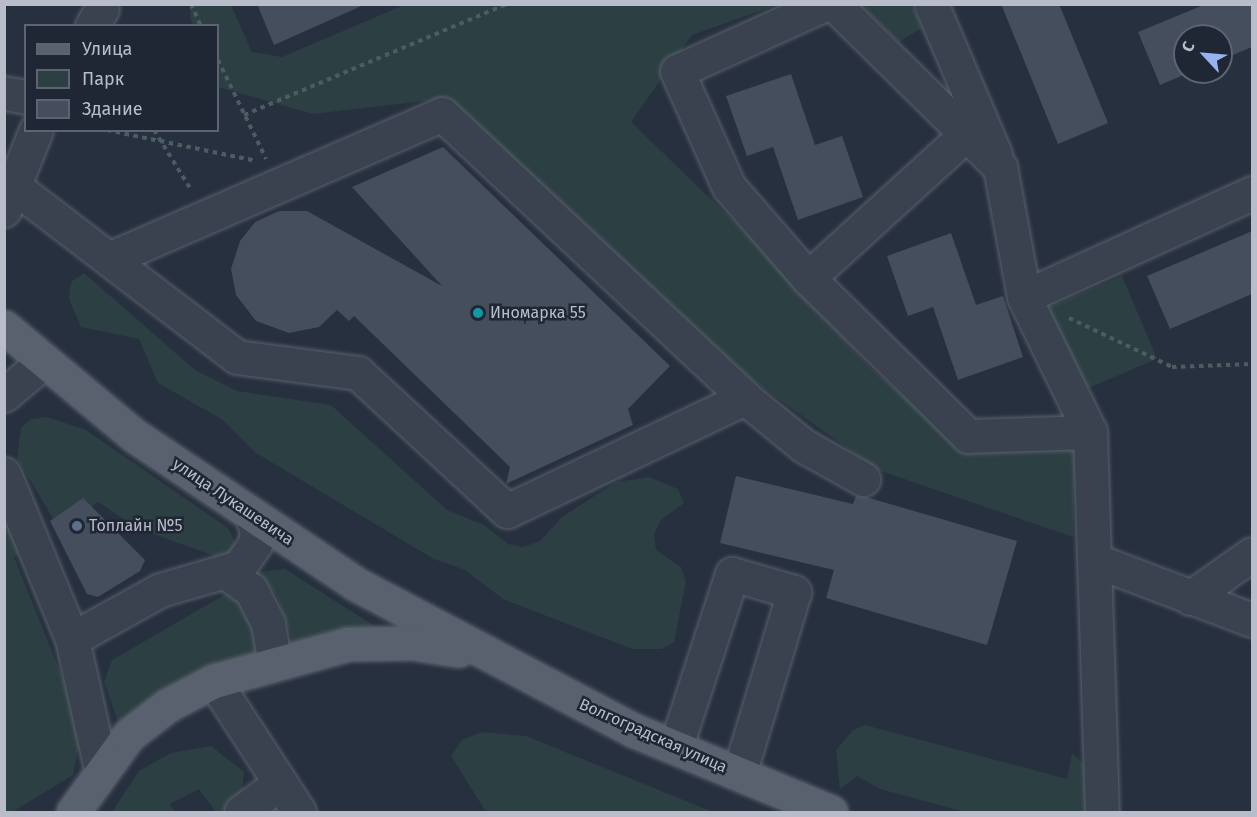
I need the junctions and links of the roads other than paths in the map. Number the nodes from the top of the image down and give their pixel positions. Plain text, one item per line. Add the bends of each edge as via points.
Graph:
1 (825, 4) edge
2 (834, 4) edge
3 (931, 4) edge
4 (4, 93) edge
5 (24, 97) edge
6 (35, 132) edge
7 (966, 135) junction
8 (1000, 167) junction
9 (1252, 193) edge
10 (10, 199) edge
11 (108, 259) junction
12 (808, 279) junction
13 (1024, 297) junction
14 (4, 327) edge
15 (43, 362) junction
16 (4, 395) edge
17 (745, 398) junction
18 (1090, 432) junction
19 (4, 474) edge
20 (863, 478) dead end
21 (251, 514) junction
22 (1252, 554) edge
23 (1094, 560) junction
24 (225, 572) junction
25 (1190, 598) junction
26 (1252, 620) edge
27 (72, 639) junction
28 (478, 652) junction
29 (275, 662) junction
30 (214, 681) junction
31 (676, 746) junction
32 (101, 768) junction
33 (739, 774) junction
34 (280, 783) junction
35 (73, 813) edge
36 (241, 813) edge
37 (299, 813) edge
38 (831, 813) edge
39 (1102, 813) edge

1 - 12 lane via 676,70 729,187
2 - 7 lane
3 - 8 lane
4 - 5 lane
6 - 10 lane
7 - 8 lane
7 - 12 lane
8 - 13 lane
9 - 13 lane
10 - 11 lane
11 - 17 lane via 237,357 358,373 507,511
11 - 17 lane via 442,114
12 - 18 lane via 968,436
13 - 18 lane
14 - 15 main road, улица Лукашевича
15 - 16 lane
15 - 21 main road, улица Лукашевича via 135,436
17 - 20 lane via 804,446
18 - 23 lane
19 - 27 lane
21 - 24 lane via 257,530 249,558
21 - 28 main road, улица Лукашевича via 356,584
22 - 25 lane
23 - 25 lane
23 - 39 lane
24 - 27 lane via 160,590
24 - 29 lane via 251,590 267,624
25 - 26 lane
27 - 32 lane
28 - 29 main road via 412,643 348,644
28 - 31 main road, Волгоградская улица
29 - 30 main road
30 - 32 main road via 168,705 129,735
30 - 34 lane
31 - 33 main road, Волгоградская улица
31 - 33 lane via 732,574 794,592
32 - 35 main road
33 - 38 main road, Волгоградская улица
34 - 36 lane
34 - 37 lane

